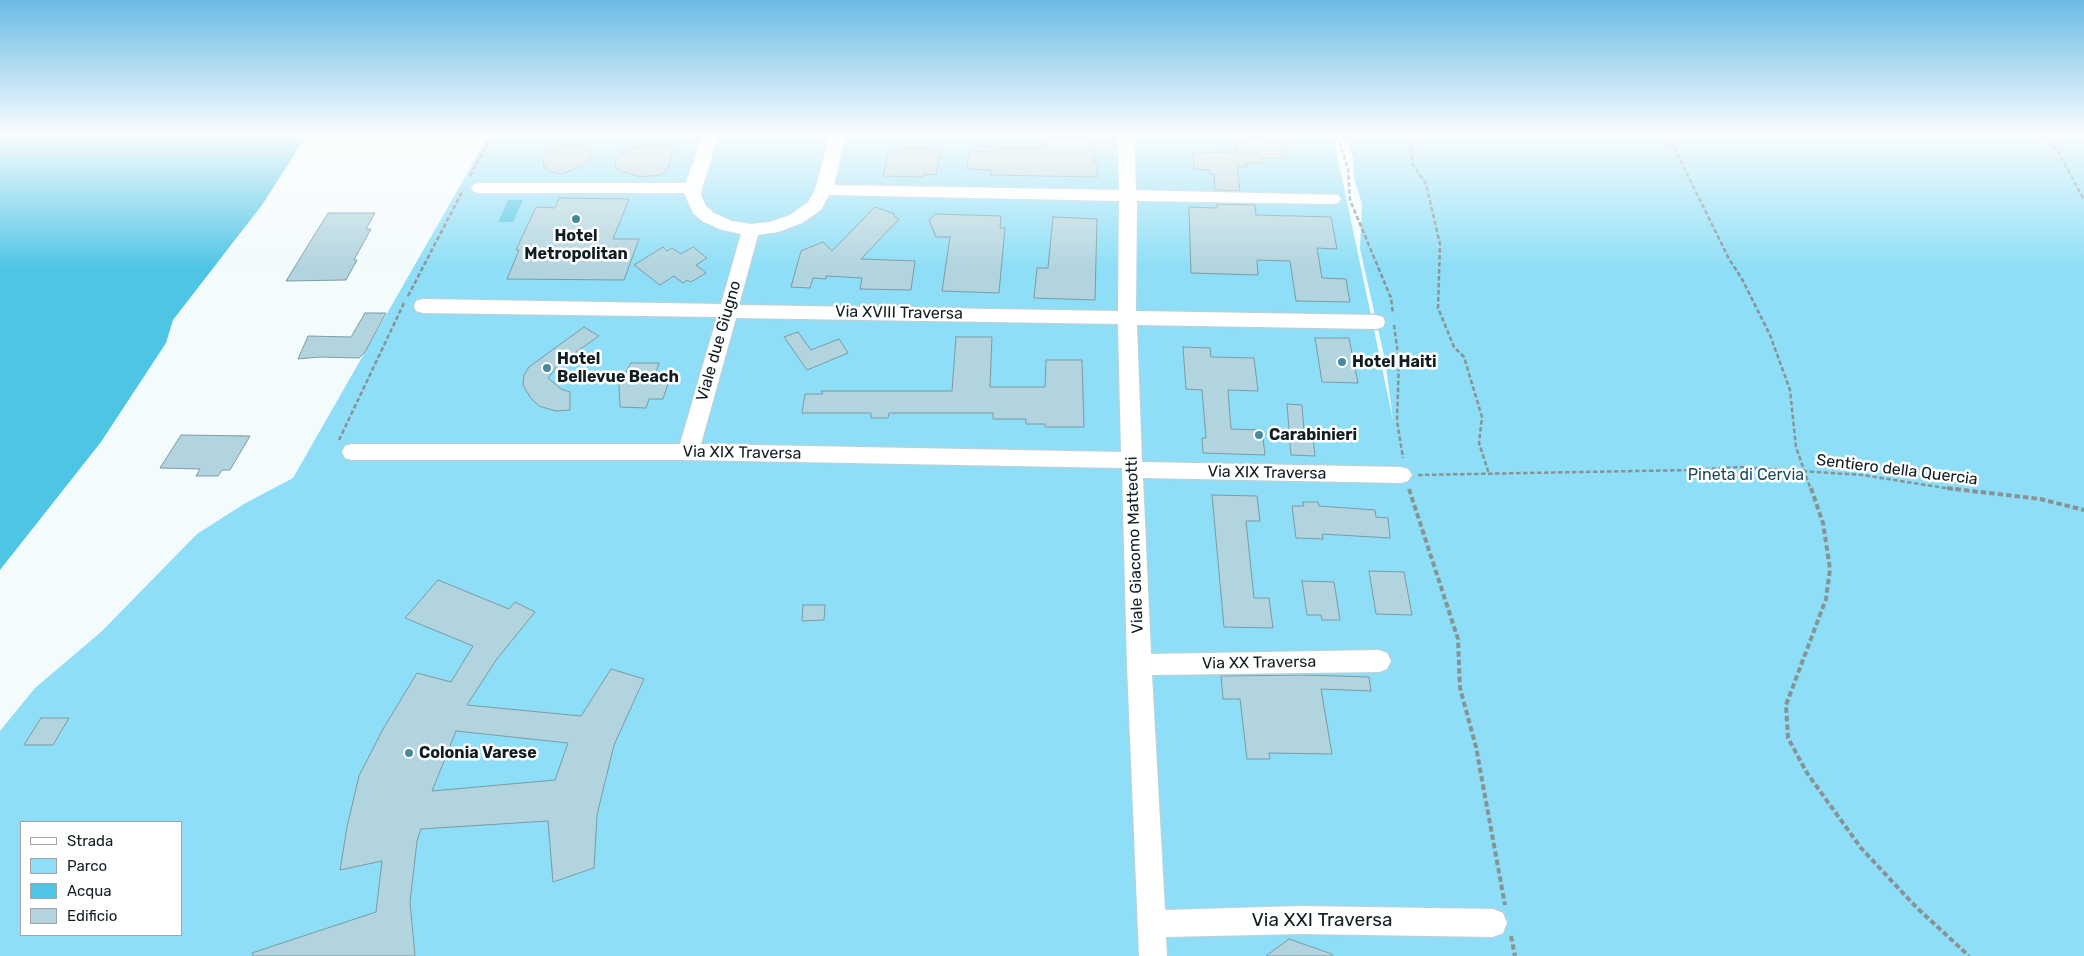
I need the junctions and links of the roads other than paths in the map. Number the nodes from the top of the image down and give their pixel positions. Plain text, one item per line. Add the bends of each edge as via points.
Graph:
1 (696, 180) edge
2 (827, 180) edge
3 (1127, 180) edge
4 (480, 188) dead end
5 (693, 188) junction
6 (824, 190) junction
7 (1128, 196) junction
8 (1332, 199) dead end
9 (751, 230) junction
10 (423, 306) dead end
11 (727, 310) junction
12 (1127, 318) junction
13 (1376, 322) dead end
14 (352, 452) dead end
15 (688, 452) junction
16 (1133, 465) junction
17 (1407, 474) road end
18 (1379, 661) dead end
19 (1139, 665) junction
20 (1503, 919) road end
21 (1151, 924) junction
22 (1152, 956) edge

1 - 5 street
2 - 6 street
3 - 7 street, Viale Giacomo Matteotti
4 - 5 street
5 - 9 street via 695,201 708,217 728,226
6 - 7 street
6 - 9 street via 815,206 796,219 772,228
7 - 8 street
7 - 12 street, Viale Giacomo Matteotti
9 - 11 street, Viale due Giugno
10 - 11 street, Via XVIII Traversa
11 - 12 street, Via XVIII Traversa
11 - 15 street, Viale due Giugno
12 - 13 street, Via XVIII Traversa
12 - 16 street, Viale Giacomo Matteotti
14 - 15 street, Via XIX Traversa
15 - 16 street, Via XIX Traversa
16 - 17 street, Via XIX Traversa
16 - 19 street, Viale Giacomo Matteotti
18 - 19 street, Via XX Traversa
19 - 21 street, Viale Giacomo Matteotti
20 - 21 street, Via XXI Traversa
21 - 22 street, Viale Giacomo Matteotti

